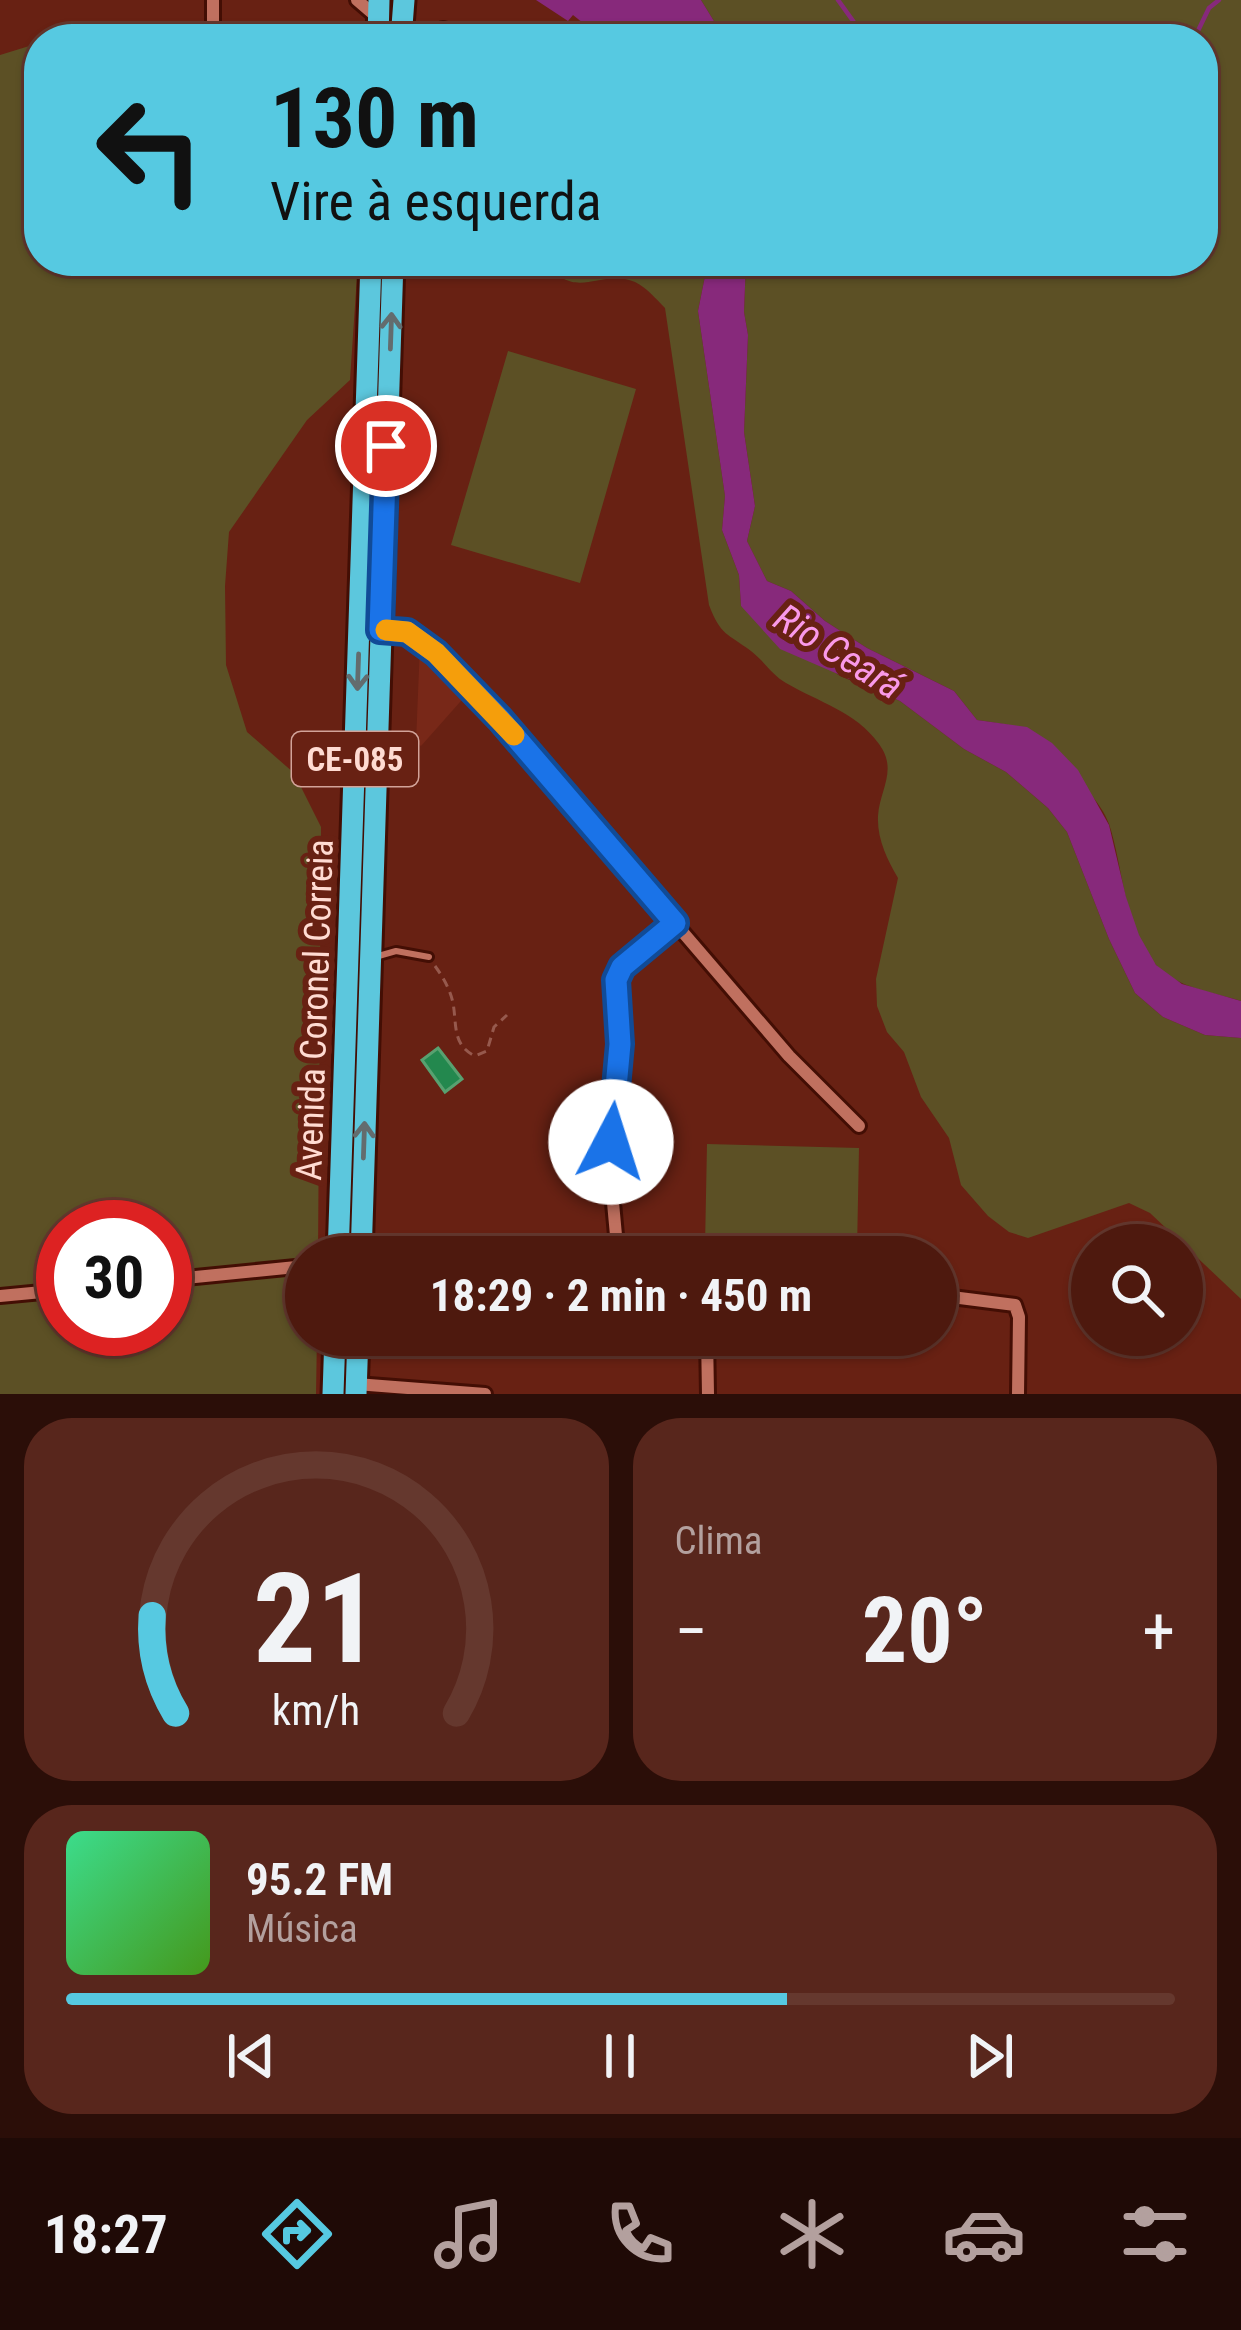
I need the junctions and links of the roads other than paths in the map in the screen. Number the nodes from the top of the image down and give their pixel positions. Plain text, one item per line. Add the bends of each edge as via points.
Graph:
1 (357, 0) edge
2 (378, 19) edge
3 (371, 276) edge
4 (392, 276) edge
5 (380, 630) junction
6 (675, 923) junction
7 (429, 957) road end
8 (369, 961) junction
9 (859, 1126) dead end
10 (339, 1236) edge
11 (361, 1236) edge
12 (615, 1236) edge
13 (285, 1268) edge
14 (192, 1277) edge
15 (36, 1293) edge
16 (0, 1296) edge
17 (957, 1297) edge
18 (334, 1356) edge
19 (357, 1356) edge
20 (707, 1356) edge
21 (356, 1389) edge
22 (333, 1394) edge
23 (484, 1394) edge
24 (708, 1394) edge
25 (1018, 1394) edge

1 - 2 street
3 -> 10 highway, Avenida Coronel Correia / CE-085
5 -> 4 highway, Avenida Coronel Correia / CE-085
5 - 6 street via 407,632 436,653
5 - 8 highway, Avenida Coronel Correia / CE-085
6 - 9 street
6 - 12 street via 616,980
7 - 8 lane via 396,950
11 -> 8 highway, Avenida Coronel Correia / CE-085
13 - 14 street
15 - 16 street
17 - 25 street via 1018,1309
18 - 22 highway
19 - 21 highway
20 - 24 street
21 - 23 street

